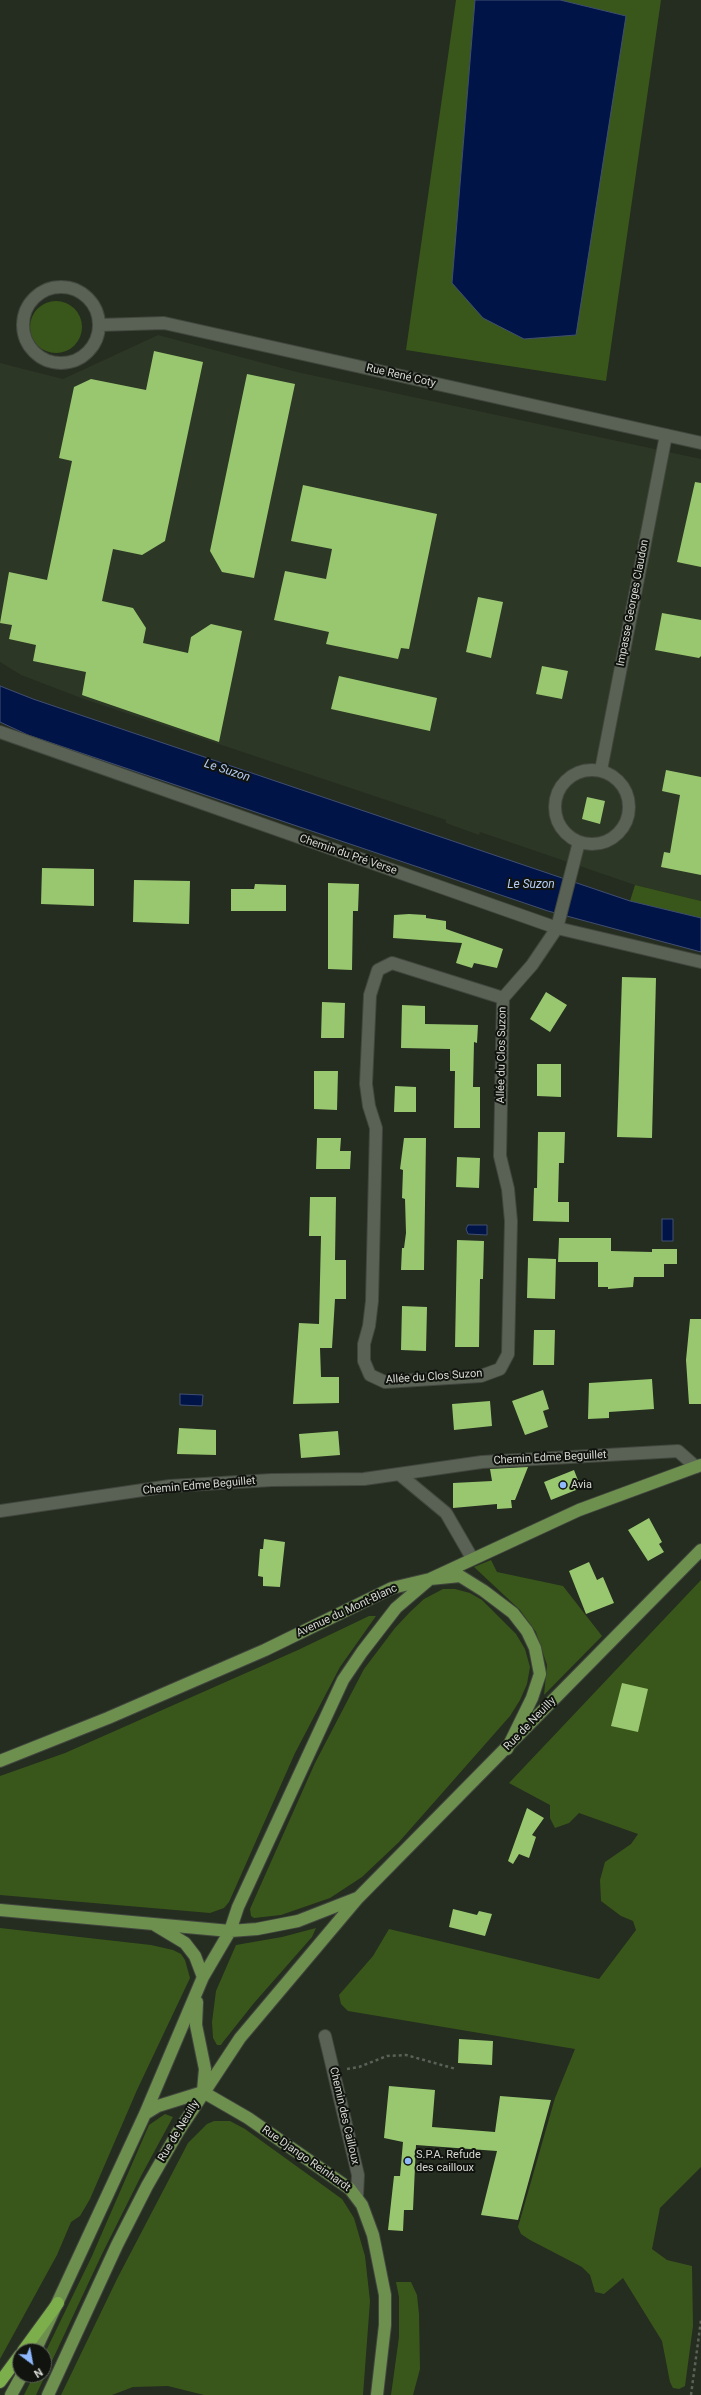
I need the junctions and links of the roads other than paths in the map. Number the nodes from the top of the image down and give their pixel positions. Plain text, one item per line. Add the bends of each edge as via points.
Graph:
1 (99, 325) junction
2 (666, 435) junction
3 (701, 443) edge
4 (0, 732) edge
5 (600, 770) junction
6 (579, 842) junction
7 (557, 928) junction
8 (701, 962) edge
9 (504, 998) junction
10 (699, 1466) edge
11 (399, 1474) junction
12 (0, 1511) edge
13 (701, 1550) edge
14 (472, 1558) junction
15 (430, 1579) junction
16 (507, 1749) junction
17 (0, 1760) edge
18 (358, 1898) junction
19 (0, 1910) edge
20 (153, 1924) junction
21 (230, 1931) junction
22 (203, 1977) junction
23 (197, 1996) junction
24 (325, 2036) dead end
25 (203, 2092) junction
26 (145, 2114) junction
27 (357, 2196) junction
28 (58, 2303) junction
29 (29, 2343) edge
30 (39, 2343) edge
31 (12, 2366) edge
32 (0, 2382) edge
33 (18, 2383) edge
34 (11, 2395) edge
35 (48, 2395) edge
36 (377, 2395) edge

1 - 1 street via 97,312 91,301 75,290 56,286 44,290 34,298 26,309 23,321 28,344 36,354 59,363 82,356 94,342
1 - 2 street, Rue René Coty via 164,323
2 - 3 street, Rue René Coty
2 - 5 street, Impasse Georges Claudon
4 - 7 street, Chemin du Pré Verse
5 - 6 street via 588,769 576,773 558,790 555,802 557,821 568,836
5 - 6 street via 612,775 624,788 630,806 628,818 618,833 603,843
6 - 7 street
7 - 8 street, Chemin du Pré Verse
7 - 9 street, Allée du Clos Suzon via 532,965
9 - 9 street, Allée du Clos Suzon via 392,963 378,970 370,995 366,1084 376,1128 372,1301 364,1344 364,1361 370,1375 385,1382 481,1376 500,1369 508,1354 511,1221 508,1189 500,1156
10 - 11 street, Chemin Edme Beguillet via 678,1451 482,1462
10 - 14 main road, Avenue du Mont-Blanc via 579,1510
11 - 12 street, Chemin Edme Beguillet via 364,1479 272,1480 170,1486
11 - 14 street via 446,1513
13 - 16 main road, Rue de Neuilly
14 - 15 main road, Avenue du Mont-Blanc
15 - 16 main road via 460,1576 484,1591 513,1613 527,1631 535,1648 540,1674 532,1698
15 - 17 main road, Avenue du Mont-Blanc via 392,1588 258,1653 108,1718
15 - 21 main road via 396,1608 344,1680 238,1907
16 - 18 main road, Rue de Neuilly
18 - 21 main road, Rue de Neuilly via 298,1921
18 - 25 main road, Rue de Neuilly via 240,2038
19 - 20 main road, Rue de Neuilly
20 - 21 main road, Rue de Neuilly
20 - 22 main road via 184,1943 195,1956
21 - 22 main road
22 - 23 main road
23 - 25 main road via 196,2025 204,2069
23 - 26 main road
24 - 27 street, Chemin des Cailloux via 358,2176
25 - 26 main road via 158,2106
25 - 27 main road, Rue Django Reinhardt via 248,2118
25 - 35 main road, Rue de Neuilly via 178,2132 117,2245
26 - 28 main road
27 - 36 main road, Rue Django Reinhardt via 373,2234 385,2295 385,2326
28 - 29 highway
28 - 30 main road
31 - 32 highway
33 - 34 main road

